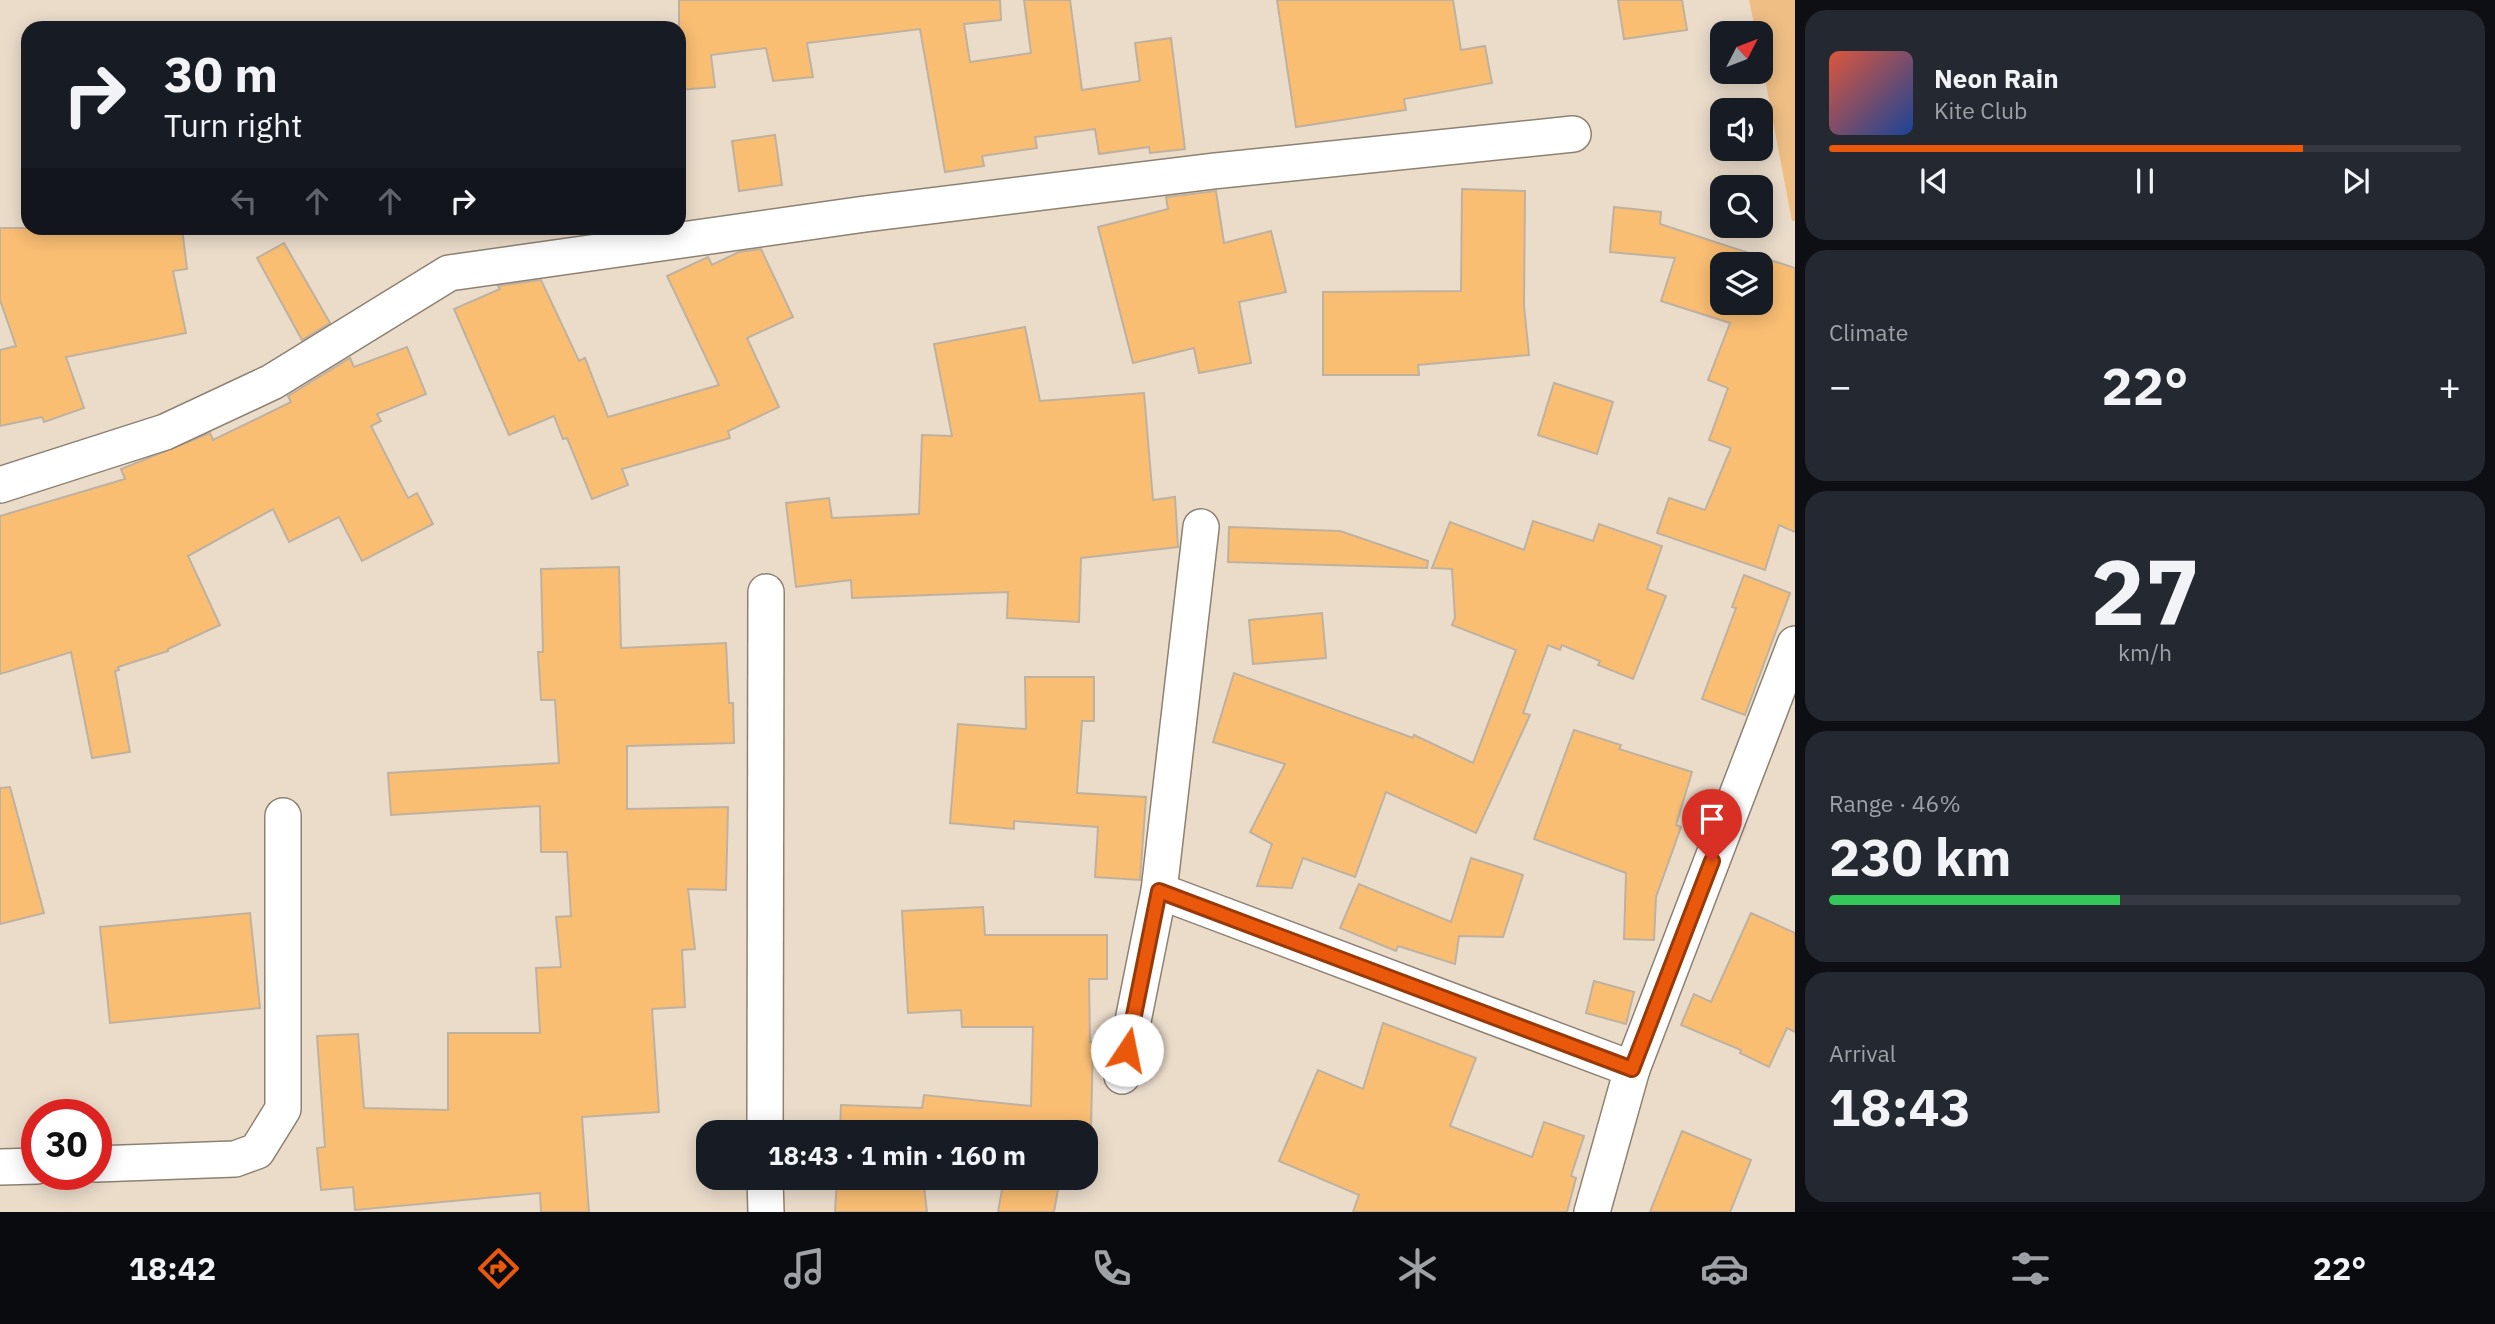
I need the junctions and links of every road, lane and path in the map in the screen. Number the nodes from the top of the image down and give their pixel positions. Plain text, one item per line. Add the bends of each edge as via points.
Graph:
1 (1573, 134) dead end
2 (0, 485) edge
3 (1201, 527) dead end
4 (766, 592) dead end
5 (1795, 644) edge
6 (282, 816) dead end
7 (1159, 891) junction
8 (1632, 1069) junction
9 (1122, 1076) dead end
10 (765, 1120) edge
11 (112, 1163) edge
12 (21, 1166) edge
13 (0, 1167) edge
14 (765, 1190) edge
15 (766, 1212) edge
16 (1592, 1212) edge

1 - 2 street via 1214,171 449,272 272,382 165,432
3 - 7 street
4 - 10 street
5 - 8 street
6 - 11 street via 284,1109 257,1151 235,1159
7 - 8 street
7 - 9 street
8 - 16 street
12 - 13 street
14 - 15 street

